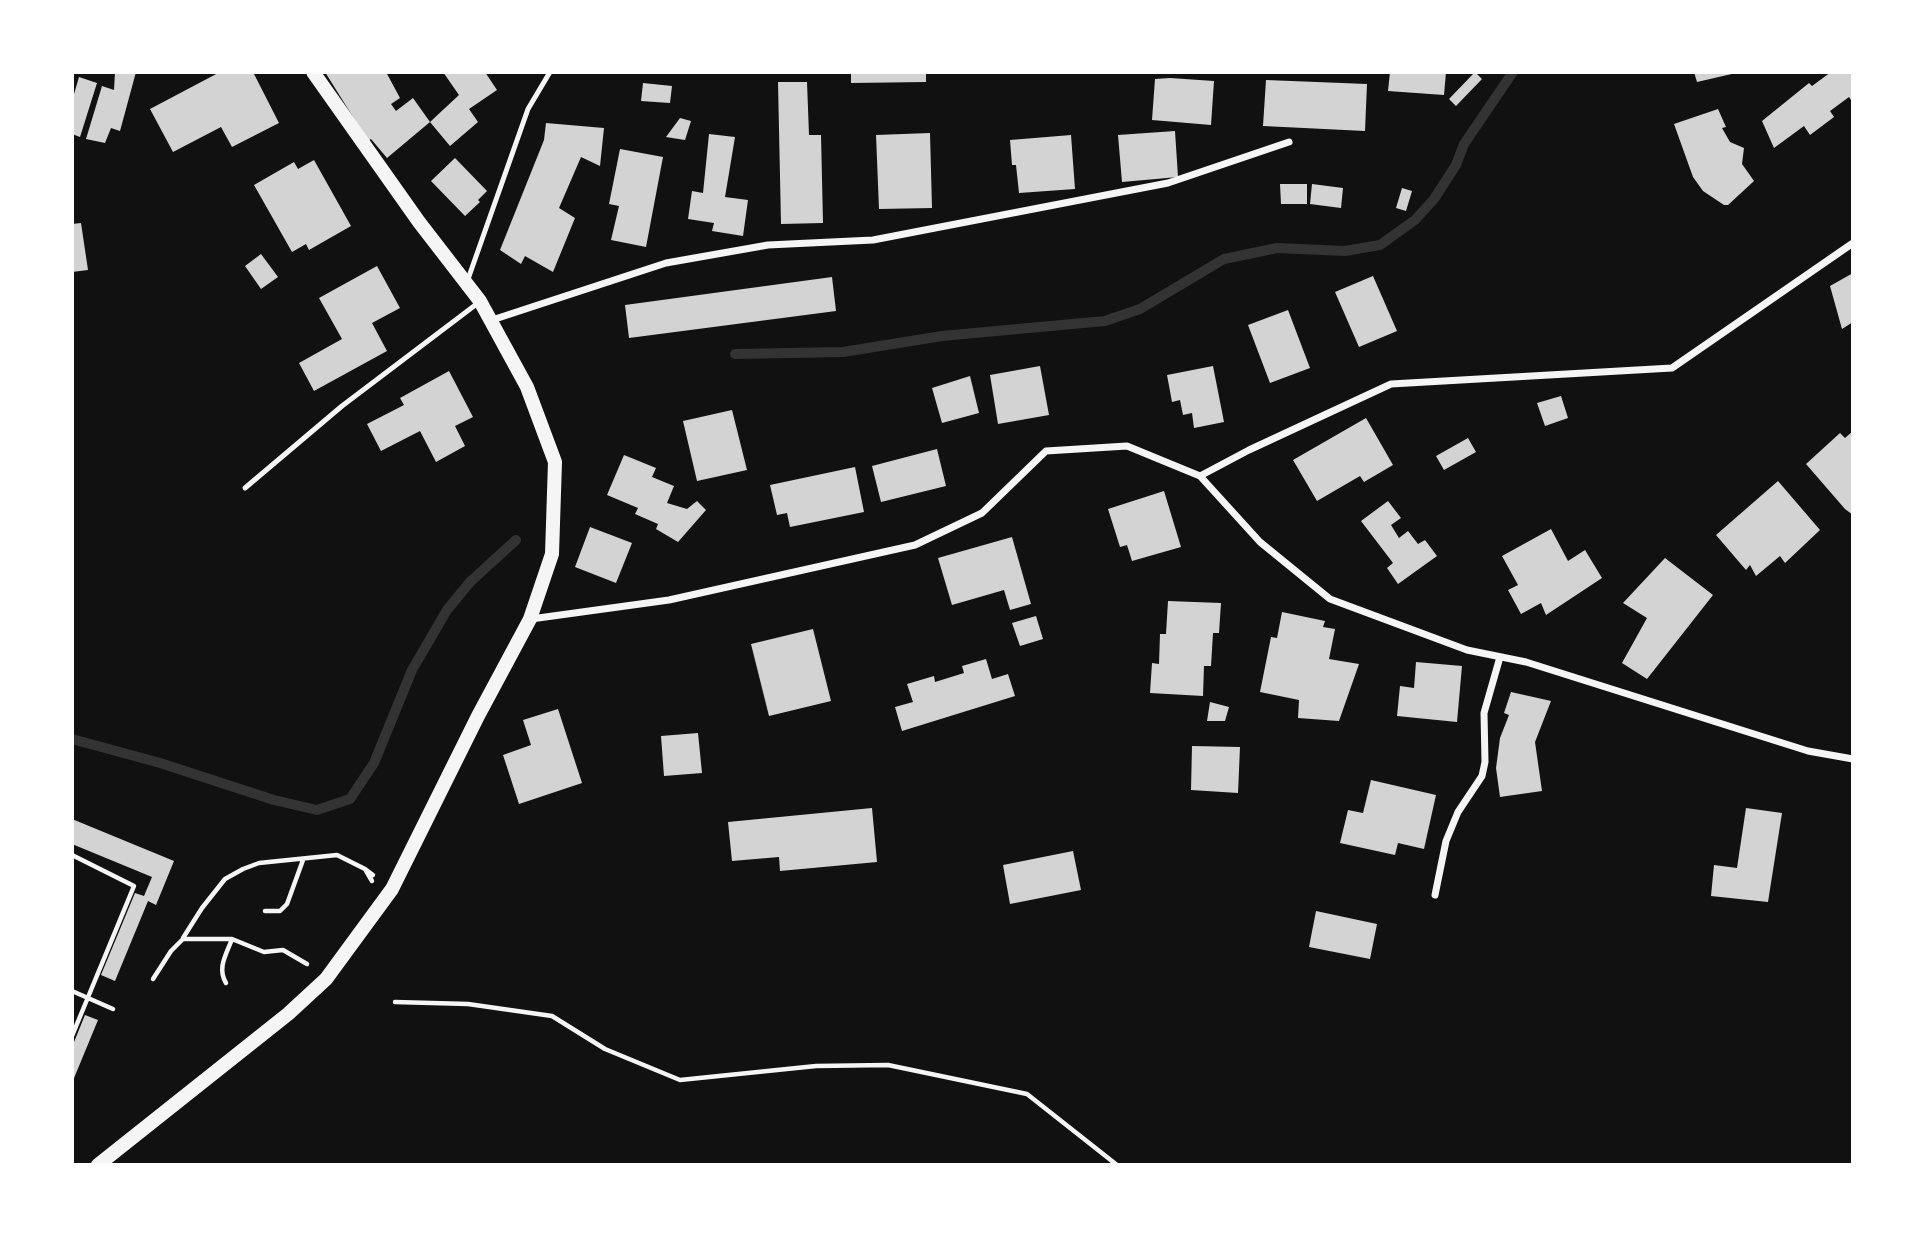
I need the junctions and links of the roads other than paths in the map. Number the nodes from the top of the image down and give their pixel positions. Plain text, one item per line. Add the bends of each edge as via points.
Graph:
1 (313, 72) edge
2 (550, 72) edge
3 (1289, 142) dead end
4 (1853, 243) edge
5 (467, 282) junction
6 (480, 301) junction
7 (492, 320) junction
8 (1200, 476) junction
9 (245, 488) dead end
10 (530, 619) junction
11 (1500, 657) junction
12 (1853, 759) edge
13 (1435, 895) dead end
14 (98, 1165) edge

1 - 5 main road
2 - 5 lane via 528,109
3 - 7 street via 1168,183 1088,199 873,240 768,244 666,263
4 - 8 street via 1672,368 1391,384
5 - 6 main road
6 - 7 main road
6 - 9 lane via 342,406
7 - 10 main road via 527,387 555,462 552,554
8 - 10 street via 1127,446 1046,451 982,513 915,545 669,600
8 - 11 street via 1260,542 1330,599 1467,650
10 - 14 main road via 392,889 326,979
11 - 12 street via 1808,751
11 - 13 street via 1483,713 1482,776 1458,812 1446,841

